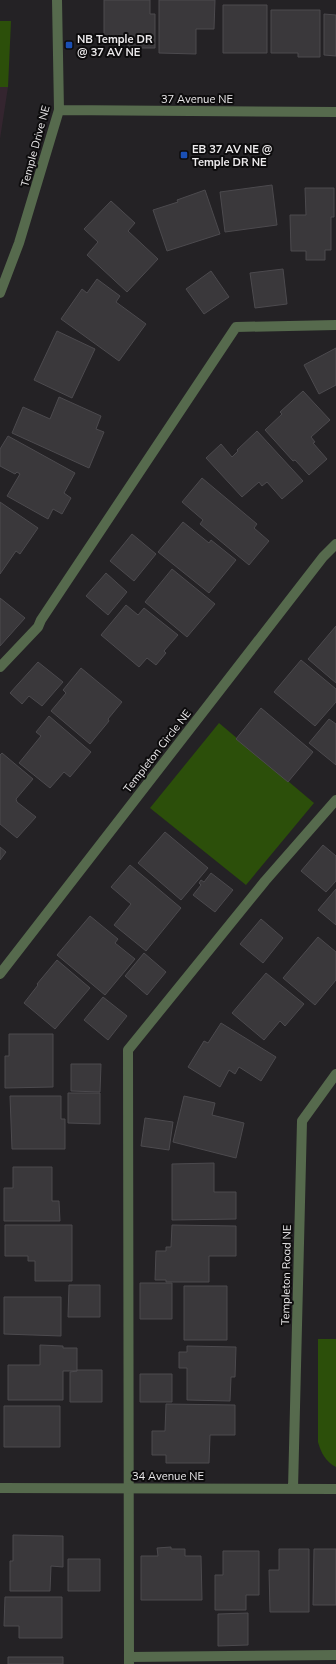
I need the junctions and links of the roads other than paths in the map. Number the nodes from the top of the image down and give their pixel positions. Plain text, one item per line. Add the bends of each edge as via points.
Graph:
1 (57, 0) edge
2 (59, 110) junction
3 (336, 112) edge
4 (0, 293) edge
5 (336, 325) edge
6 (336, 544) edge
7 (0, 667) edge
8 (336, 800) edge
9 (0, 974) edge
10 (336, 1074) edge
11 (0, 1488) edge
12 (129, 1488) junction
13 (293, 1489) junction
14 (336, 1489) edge
15 (336, 1654) edge
16 (129, 1660) edge

1 - 2 street, Temple Drive NE
2 - 3 street, 37 Avenue NE
2 - 4 street, Temple Drive NE via 19,243
5 - 7 street via 236,327 38,627
6 - 9 street, Templeton Circle NE
8 - 12 street via 265,881 128,1050
10 - 13 street, Templeton Road NE via 302,1122
11 - 12 street, 34 Avenue NE
12 - 13 street, 34 Avenue NE
12 - 16 street
13 - 14 street, 34 Avenue NE
15 - 16 street

